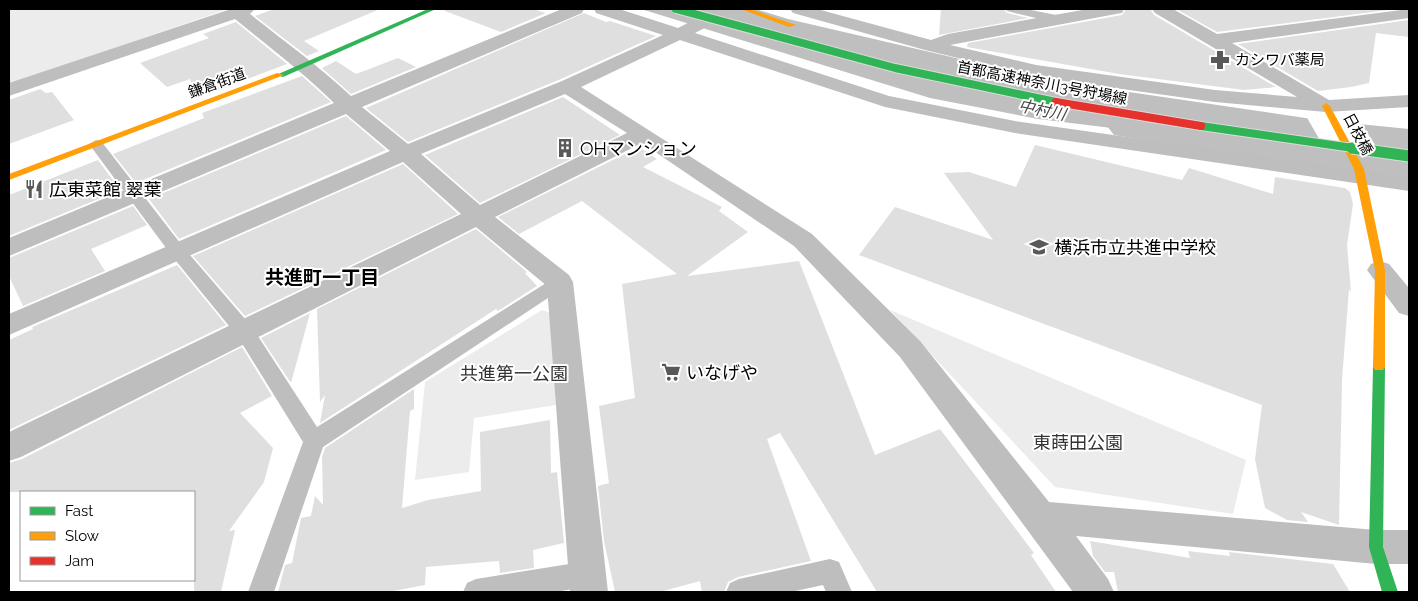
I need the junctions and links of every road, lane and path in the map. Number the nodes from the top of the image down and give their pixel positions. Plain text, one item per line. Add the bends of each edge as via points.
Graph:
1 (409, 9) edge
2 (433, 9) edge
3 (576, 9) edge
4 (602, 9) edge
5 (676, 9) edge
6 (726, 9) edge
7 (738, 9) edge
8 (744, 9) edge
9 (1011, 9) edge
10 (1116, 9) edge
11 (1161, 9) edge
12 (242, 10) edge
13 (1409, 13) edge
14 (1058, 19) junction
15 (797, 20) edge
16 (680, 34) junction
17 (1214, 40) junction
18 (932, 46) junction
19 (299, 63) junction
20 (566, 87) junction
21 (9, 90) edge
22 (1086, 95) dead end
23 (1409, 101) edge
24 (174, 102) dead end
25 (1382, 102) junction
26 (349, 106) junction
27 (1329, 110) junction
28 (1409, 110) edge
29 (643, 134) junction
30 (96, 144) junction
31 (1409, 145) edge
32 (406, 153) junction
33 (1409, 156) edge
34 (1360, 173) junction
35 (9, 177) edge
36 (1409, 184) edge
37 (135, 194) junction
38 (478, 216) junction
39 (9, 248) edge
40 (178, 252) junction
41 (1380, 270) junction
42 (560, 282) junction
43 (1409, 306) edge
44 (9, 325) edge
45 (245, 332) junction
46 (314, 441) junction
47 (9, 447) edge
48 (1040, 517) junction
49 (1393, 547) edge
50 (588, 583) edge
51 (261, 592) edge
52 (476, 592) edge
53 (739, 592) edge
54 (839, 592) edge
55 (1095, 592) edge
56 (1390, 592) edge

1 - 19 main road, 鎌倉街道
2 - 19 main road, 鎌倉街道
3 - 26 street
4 - 16 street
5 - 33 main road, 首都高速神奈川3号狩場線, bridge via 875,63 1029,97 1186,125
6 - 16 street
7 - 15 main road
8 - 15 main road
9 - 14 lane
10 - 14 street
11 - 17 street
12 - 19 street
12 - 21 street
13 - 17 street
14 - 18 street via 948,39
15 - 18 street
16 - 20 street
16 - 34 street via 885,101 1015,128
17 - 27 street
18 - 27 street via 1036,72
19 - 24 main road, 鎌倉街道
19 - 26 street via 314,72
19 - 30 main road, 鎌倉街道
20 - 29 street
20 - 32 street
22 - 31 main road, 首都高速神奈川3号狩場線 via 1227,120
23 - 25 street
25 - 27 street
25 - 28 street
26 - 32 street
26 - 37 street
27 - 34 main road, 日枝橋
29 - 38 street
29 - 48 street via 803,240 910,349
30 - 35 main road, 鎌倉街道
30 - 37 lane
32 - 38 street
32 - 40 street
34 - 36 street
34 - 41 main road, 日枝橋
37 - 39 street
37 - 40 lane
38 - 42 street
38 - 45 street
40 - 44 street
40 - 45 lane
41 - 43 street
41 - 49 main road, 日枝橋
42 - 46 lane
42 - 50 street
45 - 46 lane
45 - 47 street
46 - 51 lane
48 - 49 street
48 - 55 street
49 - 56 main road, 日枝橋
50 - 52 lane
53 - 54 lane via 830,571

